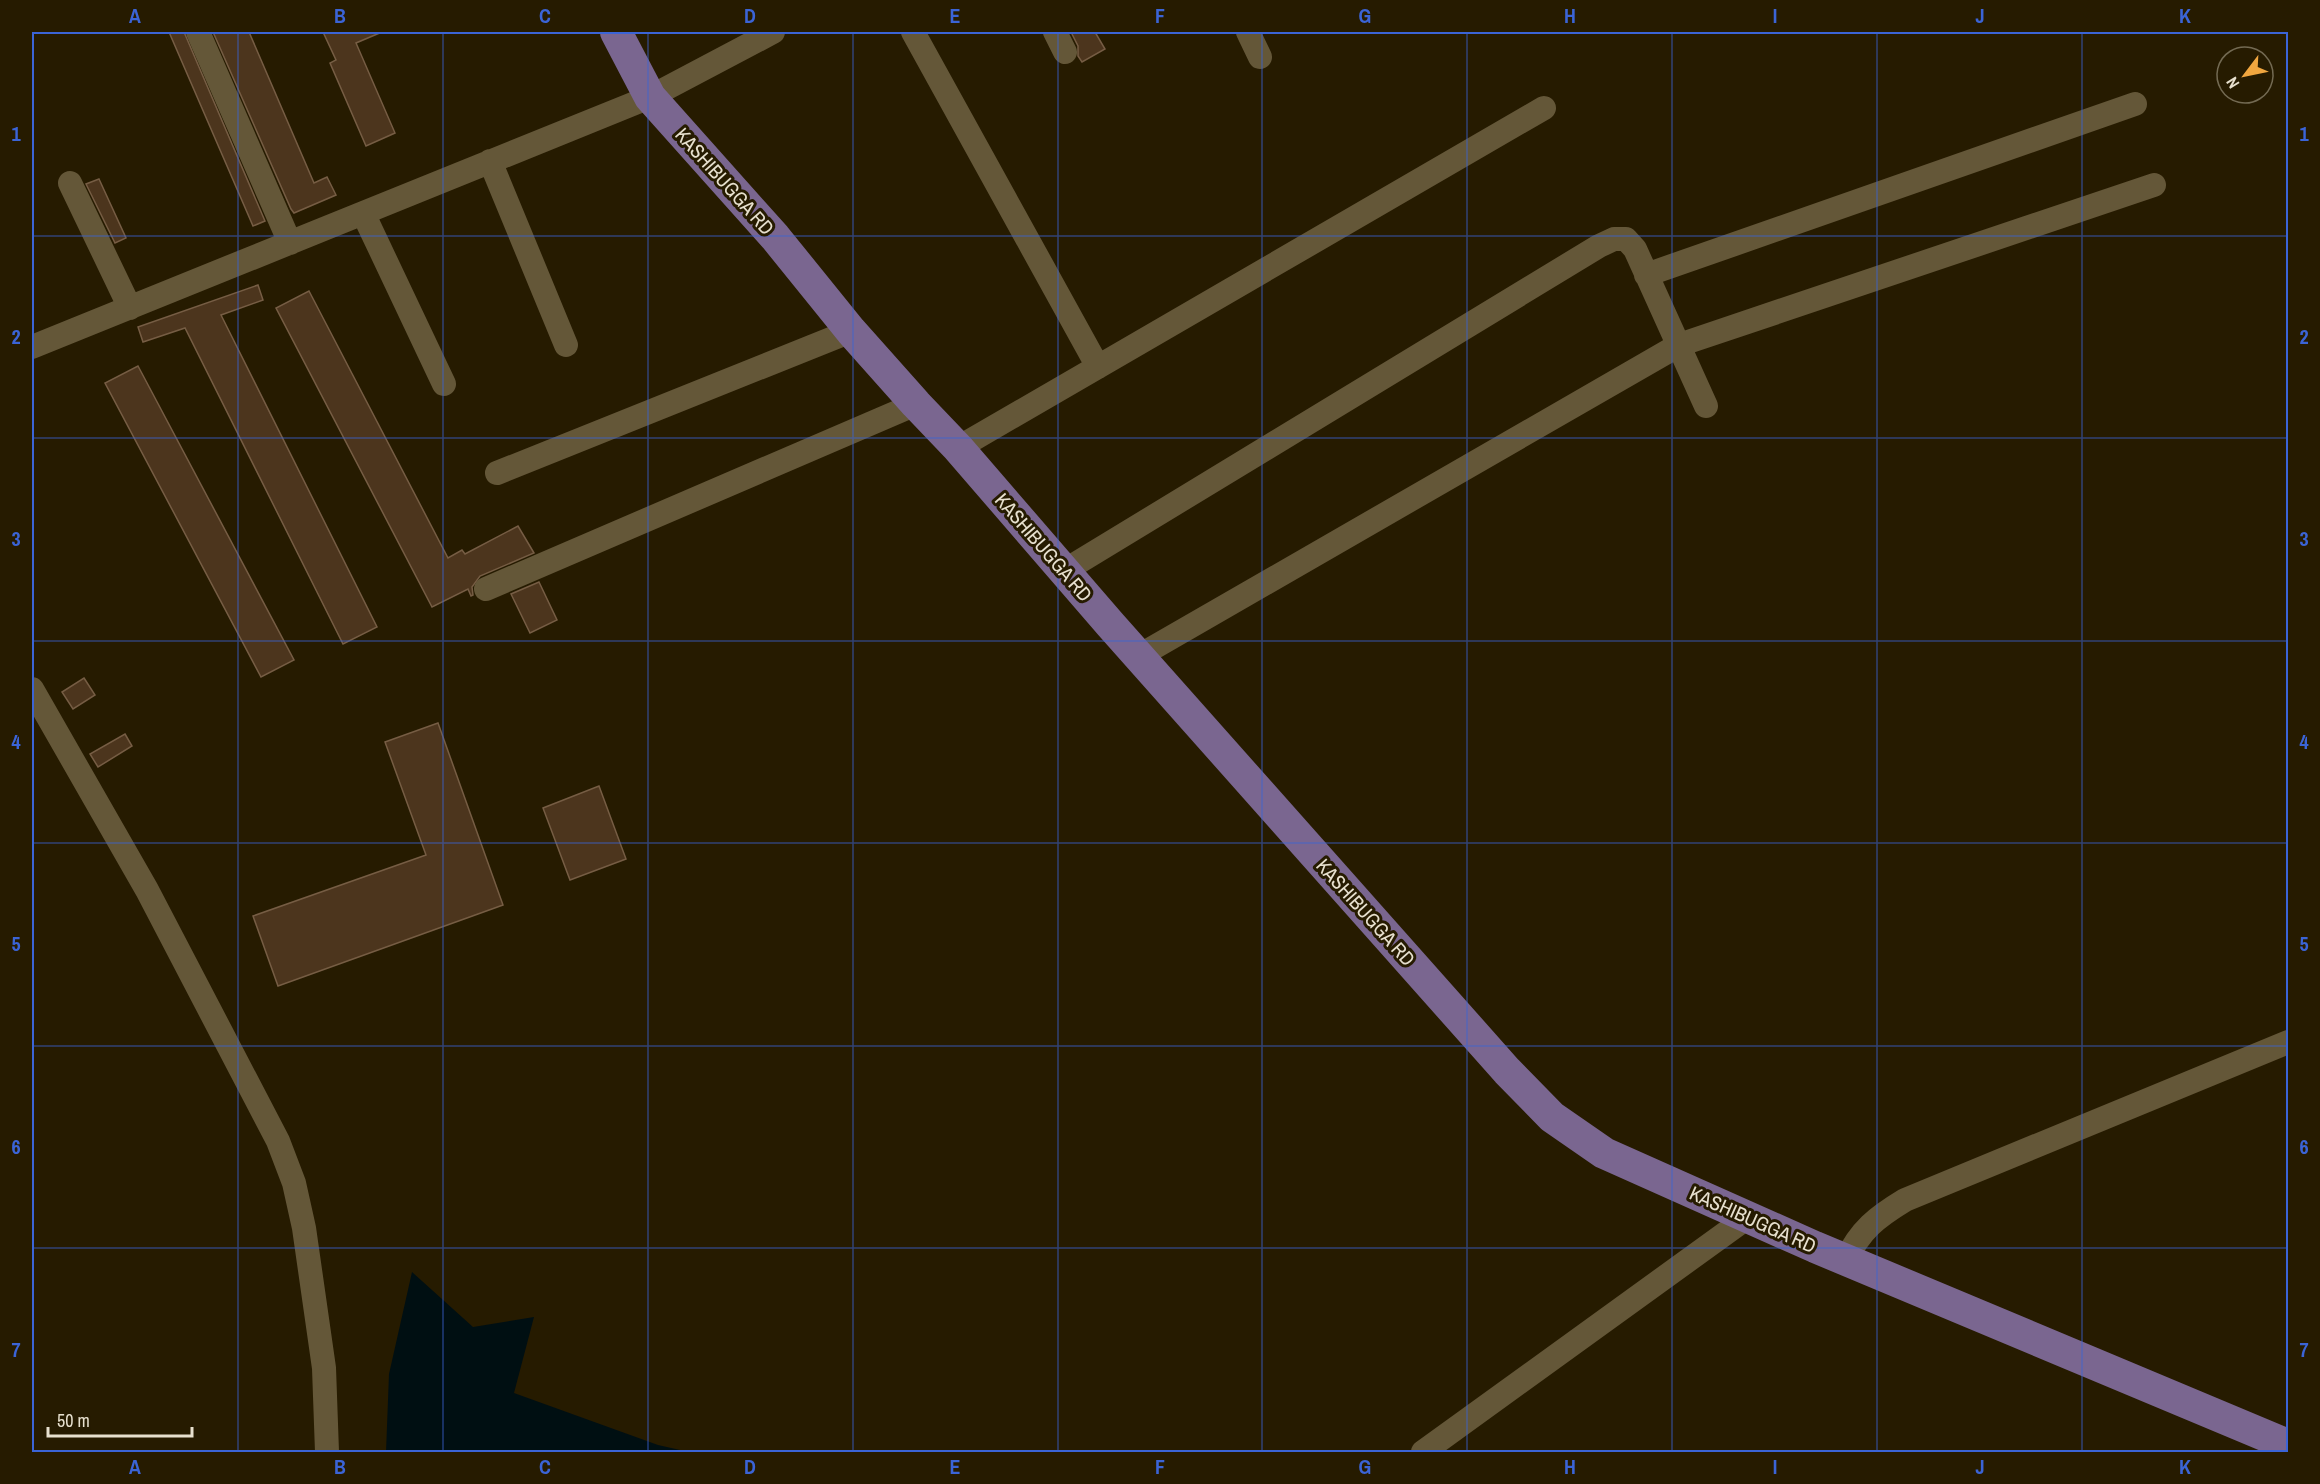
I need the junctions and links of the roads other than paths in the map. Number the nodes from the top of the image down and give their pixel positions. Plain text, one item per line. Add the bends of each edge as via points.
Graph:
1 (198, 32) edge
2 (616, 32) edge
3 (773, 32) edge
4 (913, 32) edge
5 (1248, 32) edge
6 (1260, 57) dead end
7 (650, 97) junction
8 (2136, 104) dead end
9 (1544, 108) dead end
10 (490, 161) junction
11 (70, 183) dead end
12 (2154, 185) dead end
13 (363, 213) junction
14 (290, 243) junction
15 (1646, 275) junction
16 (129, 308) junction
17 (851, 331) junction
18 (566, 345) dead end
19 (1678, 345) junction
20 (32, 347) edge
21 (1098, 367) junction
22 (444, 384) dead end
23 (916, 404) junction
24 (1706, 406) dead end
25 (958, 448) junction
26 (497, 472) dead end
27 (1064, 571) junction
28 (486, 589) dead end
29 (1139, 656) junction
30 (32, 689) edge
31 (2289, 1042) edge
32 (1748, 1217) junction
33 (1846, 1260) junction
34 (2289, 1445) edge
35 (327, 1452) edge
36 (1423, 1452) edge

1 - 14 street
2 - 7 main road, KASHIBUGGA RD
3 - 7 street
4 - 21 street
5 - 6 street
7 - 10 street
7 - 17 main road, KASHIBUGGA RD via 775,237
8 - 15 street
9 - 21 street
10 - 13 street
10 - 18 street
11 - 16 street
12 - 19 street
13 - 14 street
13 - 22 street
14 - 16 street
15 - 19 street
15 - 27 street via 1635,249 1626,239 1614,239 1599,246
16 - 20 street
17 - 23 main road, KASHIBUGGA RD
17 - 26 street
19 - 24 street
19 - 29 street
21 - 25 street
23 - 25 main road, KASHIBUGGA RD
23 - 28 street
25 - 27 main road, KASHIBUGGA RD
27 - 29 main road, KASHIBUGGA RD
29 - 32 main road, KASHIBUGGA RD via 1552,1117 1604,1153
30 - 35 street via 152,899 278,1141 294,1183 304,1228 324,1368
31 - 33 street via 1905,1200 1877,1217 1855,1241
32 - 33 main road, KASHIBUGGA RD
32 - 36 street
33 - 34 main road, KASHIBUGGA RD

